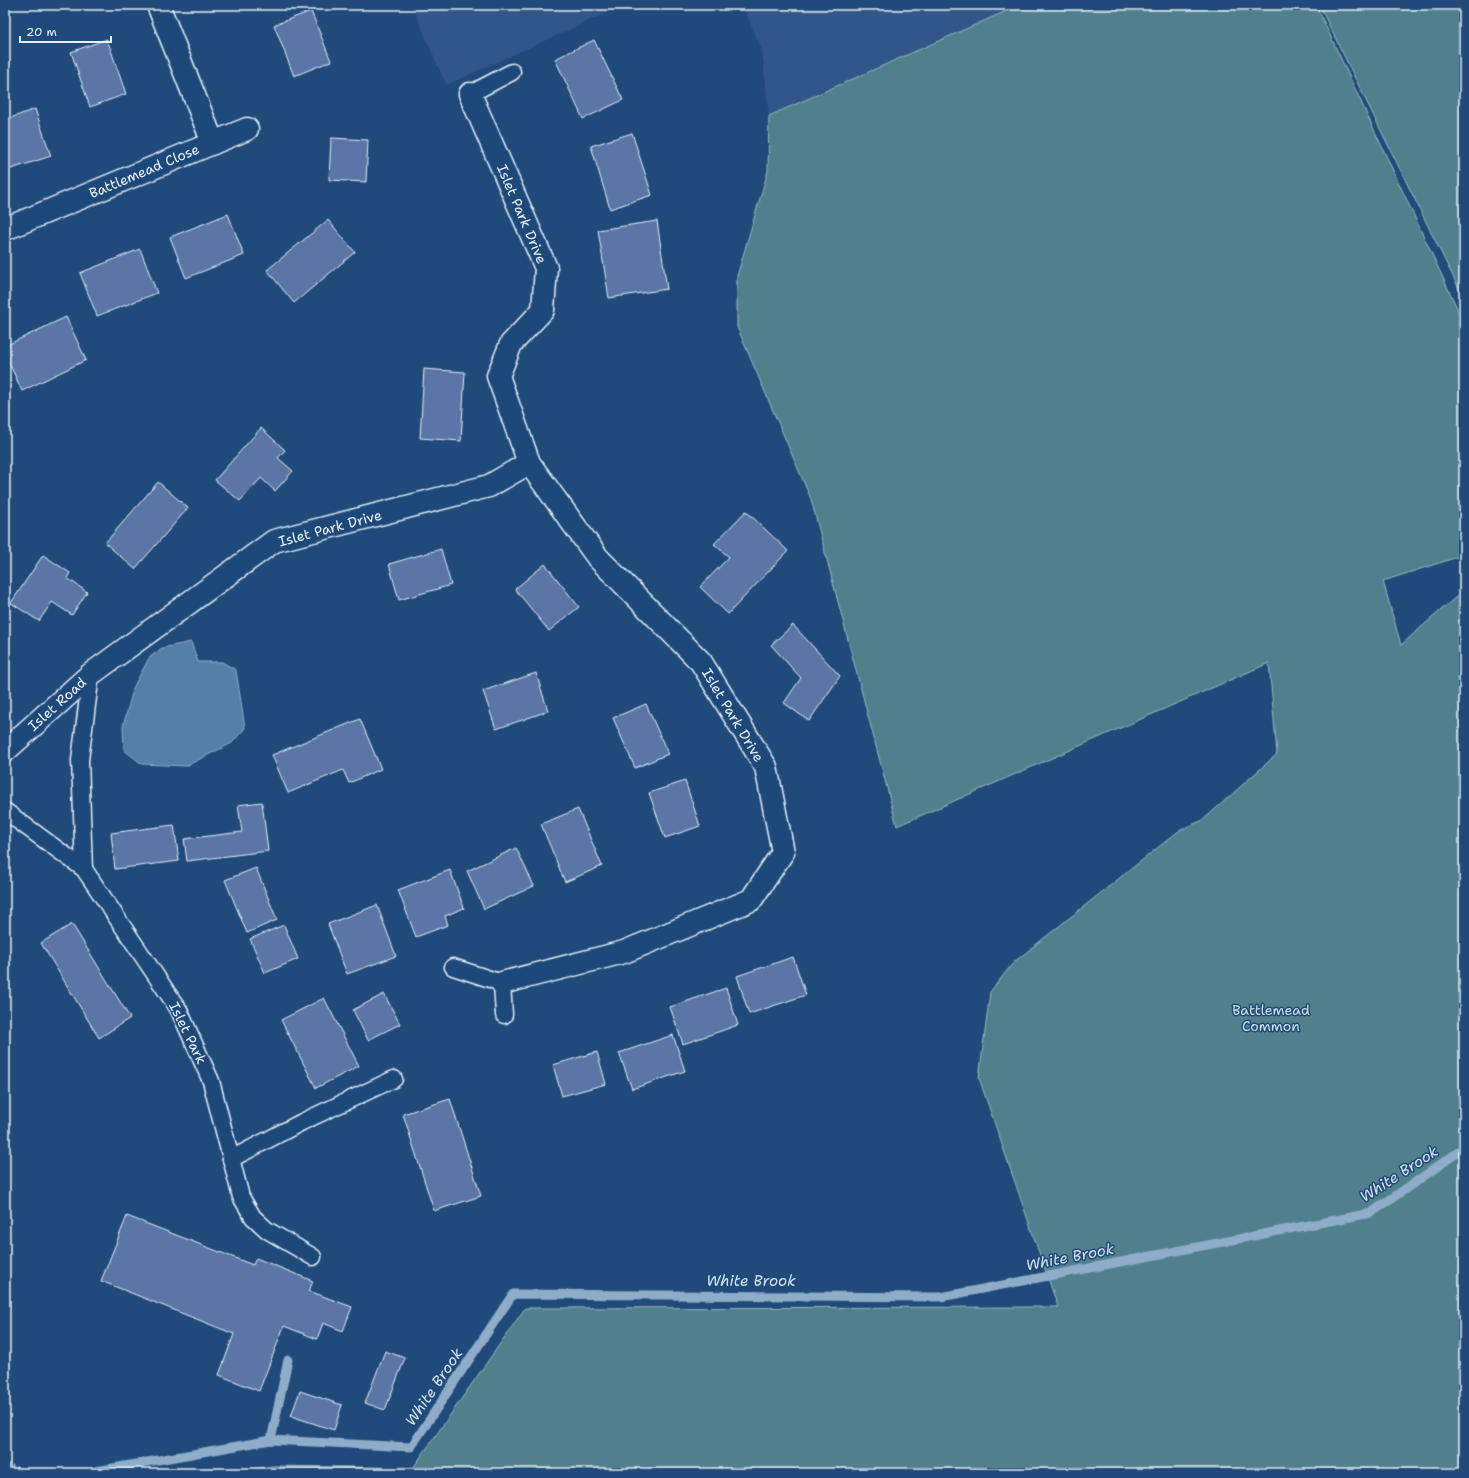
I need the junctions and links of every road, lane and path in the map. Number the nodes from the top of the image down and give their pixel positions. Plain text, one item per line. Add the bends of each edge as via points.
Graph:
1 (158, 5) edge
2 (512, 72) dead end
3 (470, 94) joint
4 (247, 129) dead end
5 (213, 142) junction
6 (5, 229) edge
7 (529, 464) junction
8 (91, 674) junction
9 (5, 751) edge
10 (5, 811) edge
11 (84, 869) junction
12 (453, 967) dead end
13 (502, 983) junction
14 (504, 1015) dead end
15 (394, 1079) dead end
16 (231, 1159) junction
17 (313, 1257) dead end
18 (5, 1462) edge
19 (26, 1473) edge

1 - 5 street, Battlemead Close
2 - 3 lane
3 - 7 street, Islet Park Drive via 546,268 543,310 511,344 498,376
4 - 5 street
5 - 6 street, Battlemead Close
7 - 8 street, Islet Park Drive via 488,486 274,541
7 - 13 street, Islet Park Drive via 598,558 701,662 766,767 783,852 751,900 624,952
8 - 9 street, Islet Road
8 - 11 lane via 80,760
10 - 11 lane, Islet Park
11 - 16 lane, Islet Park via 179,1010 211,1081
12 - 13 lane
13 - 14 lane
15 - 16 lane
16 - 17 lane, Islet Park via 241,1197 253,1217 267,1230
18 - 19 path

